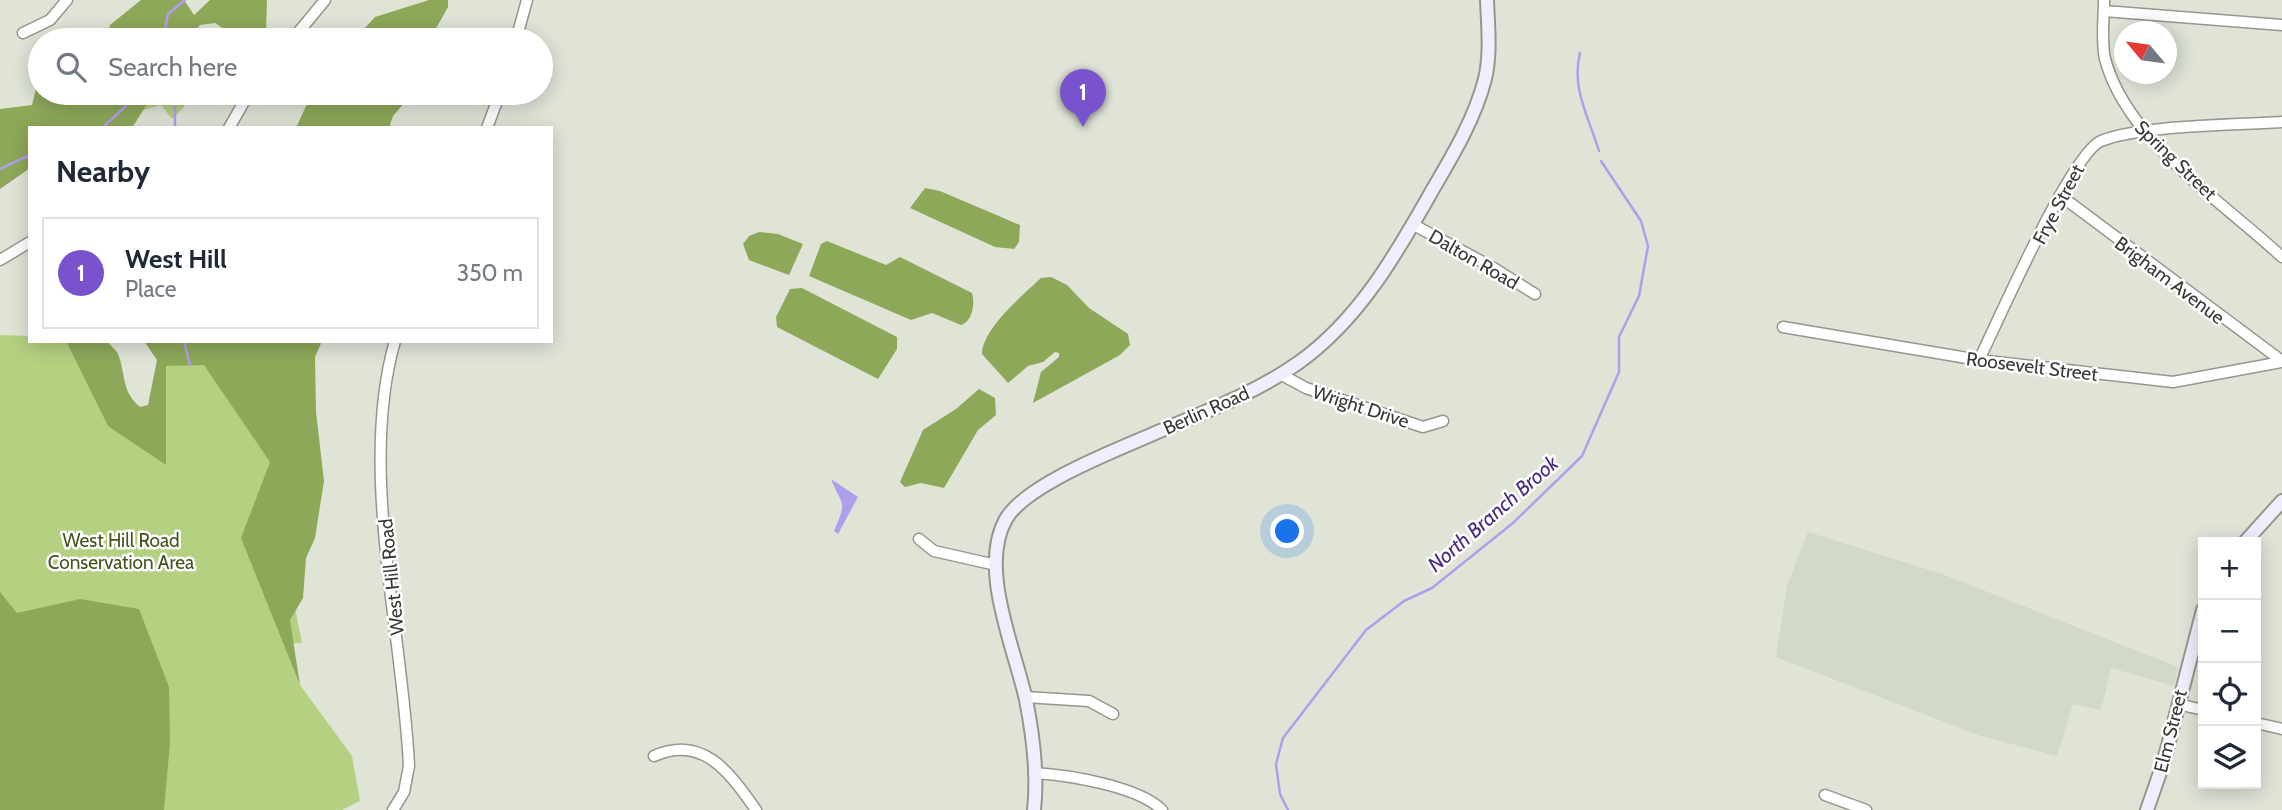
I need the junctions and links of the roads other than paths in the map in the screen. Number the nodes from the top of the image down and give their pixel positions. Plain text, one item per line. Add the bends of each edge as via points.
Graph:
1 (66, 0) edge
2 (325, 0) edge
3 (527, 0) edge
4 (1487, 0) edge
5 (2104, 0) edge
6 (2104, 11) junction
7 (2282, 25) edge
8 (33, 28) edge
9 (302, 28) edge
10 (519, 28) edge
11 (28, 31) edge
12 (23, 33) dead end
13 (242, 105) edge
14 (496, 105) edge
15 (2282, 122) edge
16 (230, 126) edge
17 (488, 126) edge
18 (2145, 132) junction
19 (2061, 196) junction
20 (1412, 224) junction
21 (28, 243) edge
22 (2282, 257) edge
23 (0, 260) edge
24 (1535, 294) dead end
25 (1783, 327) dead end
26 (395, 343) edge
27 (1979, 360) junction
28 (2282, 361) edge
29 (1280, 374) junction
30 (1443, 421) dead end
31 (2282, 501) edge
32 (2250, 537) edge
33 (919, 539) dead end
34 (996, 565) junction
35 (2198, 629) edge
36 (1025, 697) junction
37 (2178, 704) junction
38 (2198, 709) edge
39 (1113, 713) dead end
40 (2261, 724) edge
41 (2282, 729) edge
42 (654, 756) dead end
43 (1034, 774) junction
44 (1825, 795) dead end
45 (393, 810) edge
46 (756, 810) edge
47 (1034, 810) edge
48 (1162, 810) edge
49 (1866, 810) edge
50 (2147, 810) edge

1 - 8 street via 50,20
2 - 9 street
3 - 10 street
4 - 20 street, Berlin Road via 1487,70 1482,89 1457,147
5 - 6 street, Spring Street
6 - 7 street
6 - 18 street, Spring Street via 2104,56 2111,78 2129,115
11 - 12 street
13 - 16 street
14 - 17 street
15 - 18 street, Frye Street
18 - 19 street, Frye Street via 2091,147
18 - 22 street, Spring Street
19 - 27 street, Frye Street
19 - 28 street, Brigham Avenue
20 - 24 street, Dalton Road
20 - 29 street, Berlin Road via 1376,283 1342,325
21 - 23 street
25 - 27 street, Roosevelt Street
26 - 45 street, West Hill Road via 380,457 409,766 404,792
27 - 28 street, Roosevelt Street via 2173,382
29 - 30 street, Wright Drive via 1306,388 1423,427
29 - 34 street, Berlin Road via 1045,486 1005,520
31 - 32 street
33 - 34 street via 934,551
34 - 36 street, Berlin Road via 1002,609
35 - 37 street, Elm Street
36 - 39 street via 1088,701
36 - 43 street, Berlin Road
37 - 38 street
37 - 50 street, Elm Street
40 - 41 street
42 - 46 street via 675,748 703,755 730,775
43 - 47 street, Berlin Road
43 - 48 street via 1091,780
44 - 49 street

